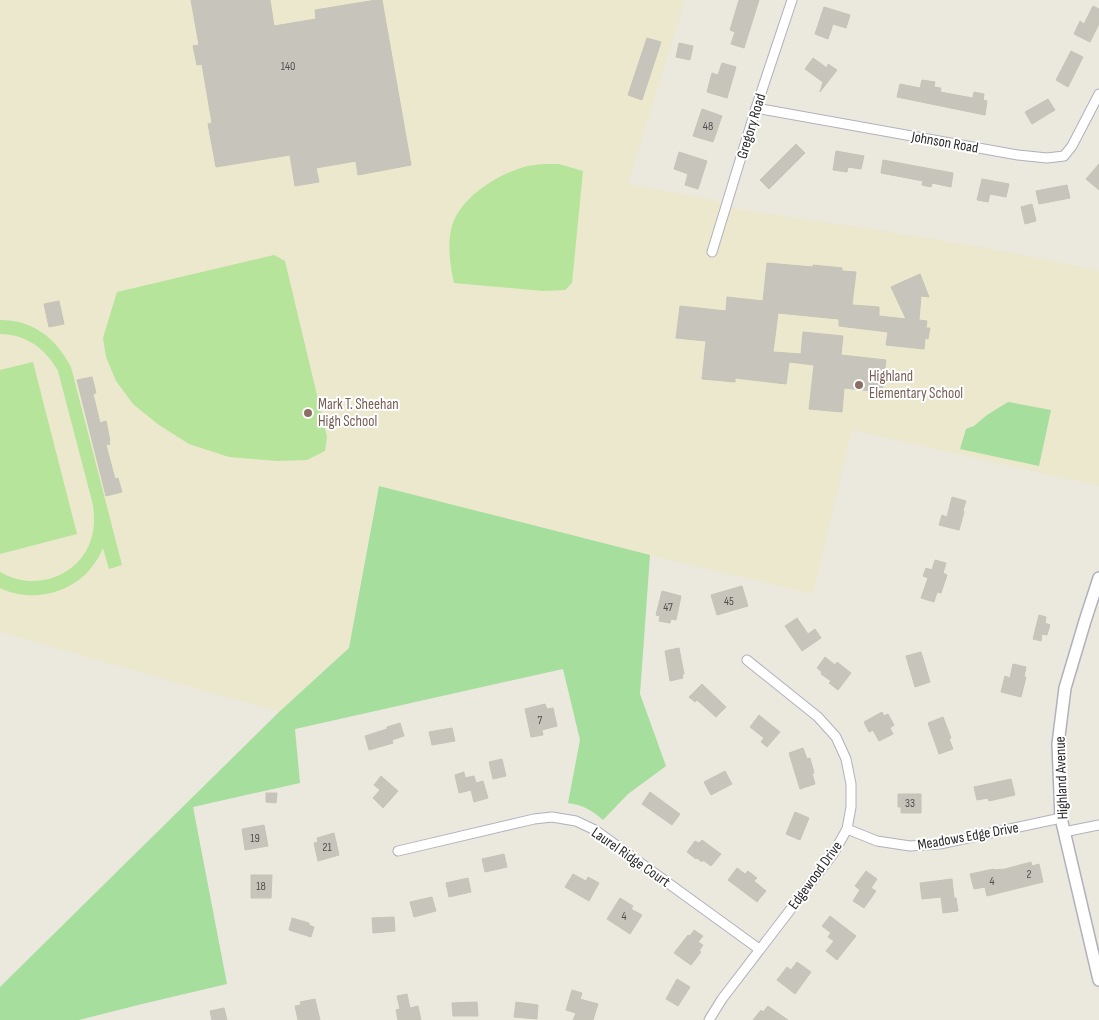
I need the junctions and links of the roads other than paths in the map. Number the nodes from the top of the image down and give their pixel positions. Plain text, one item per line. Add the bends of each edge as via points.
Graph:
1 (792, 0) edge
2 (1099, 94) edge
3 (756, 108) junction
4 (712, 252) dead end
5 (1099, 578) edge
6 (747, 660) dead end
7 (1061, 818) junction
8 (1099, 825) edge
9 (847, 829) junction
10 (1064, 832) junction
11 (398, 851) dead end
12 (759, 949) junction
13 (1099, 980) edge
14 (709, 1020) edge

1 - 3 street, Gregory Road
2 - 3 street, Johnson Road via 1064,156 1047,158
3 - 4 street, Gregory Road
5 - 7 street, Highland Avenue via 1065,688 1058,744
6 - 9 street, Edgewood Drive via 818,717 836,737 846,759 850,784 851,807
7 - 9 street, Meadows Edge Drive via 940,844 910,846 877,840
7 - 10 street, Highland Avenue
8 - 10 street
9 - 12 street, Edgewood Drive via 832,854
10 - 13 street, Highland Avenue
11 - 12 street, Laurel Ridge Court via 534,819 552,817 576,821 595,830
12 - 14 street, Edgewood Drive

